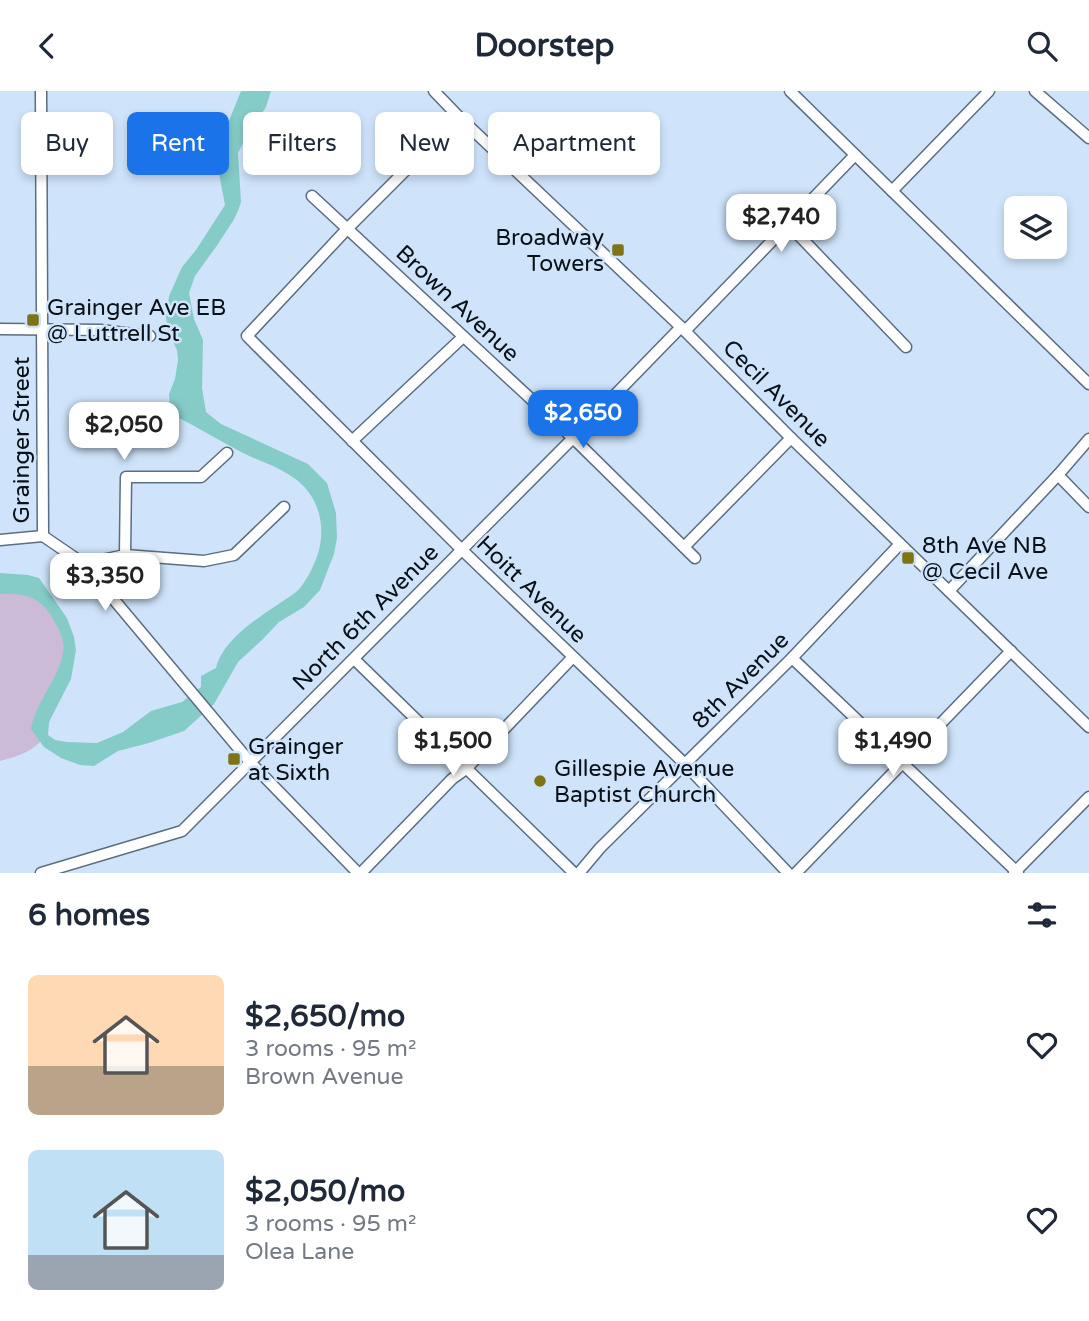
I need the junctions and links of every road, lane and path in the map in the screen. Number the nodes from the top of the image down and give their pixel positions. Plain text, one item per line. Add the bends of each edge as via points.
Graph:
1 (41, 91) edge
2 (434, 91) edge
3 (790, 91) edge
4 (989, 91) edge
5 (1035, 91) edge
6 (454, 112) edge
7 (474, 131) edge
8 (1089, 138) edge
9 (855, 155) junction
10 (401, 175) edge
11 (892, 191) junction
12 (312, 196) dead end
13 (788, 224) junction
14 (347, 229) junction
15 (0, 329) edge
16 (42, 329) junction
17 (683, 329) junction
18 (150, 336) dead end
19 (463, 337) junction
20 (906, 347) dead end
21 (1089, 384) edge
22 (573, 438) junction
23 (790, 438) junction
24 (1089, 439) edge
25 (352, 441) junction
26 (227, 453) dead end
27 (1058, 475) junction
28 (284, 507) dead end
29 (1089, 507) edge
30 (43, 536) junction
31 (0, 540) edge
32 (900, 544) junction
33 (684, 547) junction
34 (462, 550) junction
35 (125, 555) junction
36 (695, 558) dead end
37 (84, 564) junction
38 (949, 591) junction
39 (1011, 651) junction
40 (573, 657) junction
41 (792, 658) junction
42 (354, 659) junction
43 (1089, 727) edge
44 (250, 762) junction
45 (901, 763) junction
46 (685, 764) junction
47 (466, 769) junction
48 (1089, 797) edge
49 (1016, 872) edge
50 (41, 873) edge
51 (359, 873) edge
52 (577, 873) edge
53 (788, 873) edge
54 (796, 873) edge

1 - 16 street, Grainger Street
2 - 6 street, Cecil Avenue
3 - 9 street
4 - 11 street
5 - 8 street
7 - 17 street, Cecil Avenue
9 - 11 street
9 - 13 street, North 6th Avenue
10 - 14 street
11 - 21 street
12 - 14 street, Brown Avenue
13 - 17 street, North 6th Avenue
13 - 20 street
14 - 19 street, Brown Avenue
14 - 25 street, Hoitt Avenue via 247,335
15 - 16 street
16 - 18 street
16 - 30 street, Grainger Street
17 - 22 street, North 6th Avenue
17 - 23 street, Cecil Avenue
19 - 22 street, Brown Avenue
19 - 25 street
22 - 33 street, Brown Avenue
22 - 34 street, North 6th Avenue
23 - 32 street, Cecil Avenue
23 - 33 street
24 - 27 street
25 - 34 street, Hoitt Avenue
26 - 35 street via 201,477 126,477
27 - 29 street
27 - 38 street
28 - 35 street via 234,555 204,561
30 - 31 street
30 - 37 street, Grainger Street
32 - 38 street, Cecil Avenue
32 - 41 street, 8th Avenue
33 - 36 street, Brown Avenue
34 - 40 street, Hoitt Avenue
34 - 42 street, North 6th Avenue
35 - 37 street
37 - 44 street, Grainger Street
38 - 39 street, Cecil Avenue
39 - 43 street, Cecil Avenue
39 - 45 street
40 - 46 street, Hoitt Avenue
40 - 47 street
41 - 45 street
41 - 46 street, 8th Avenue
42 - 44 street, North 6th Avenue
42 - 47 street
44 - 50 street, North 6th Avenue via 182,831
44 - 51 street, Grainger Street
45 - 49 street
45 - 54 street
46 - 52 street, 8th Avenue
46 - 53 street, Hoitt Avenue
47 - 51 street
47 - 52 street
48 - 49 street

